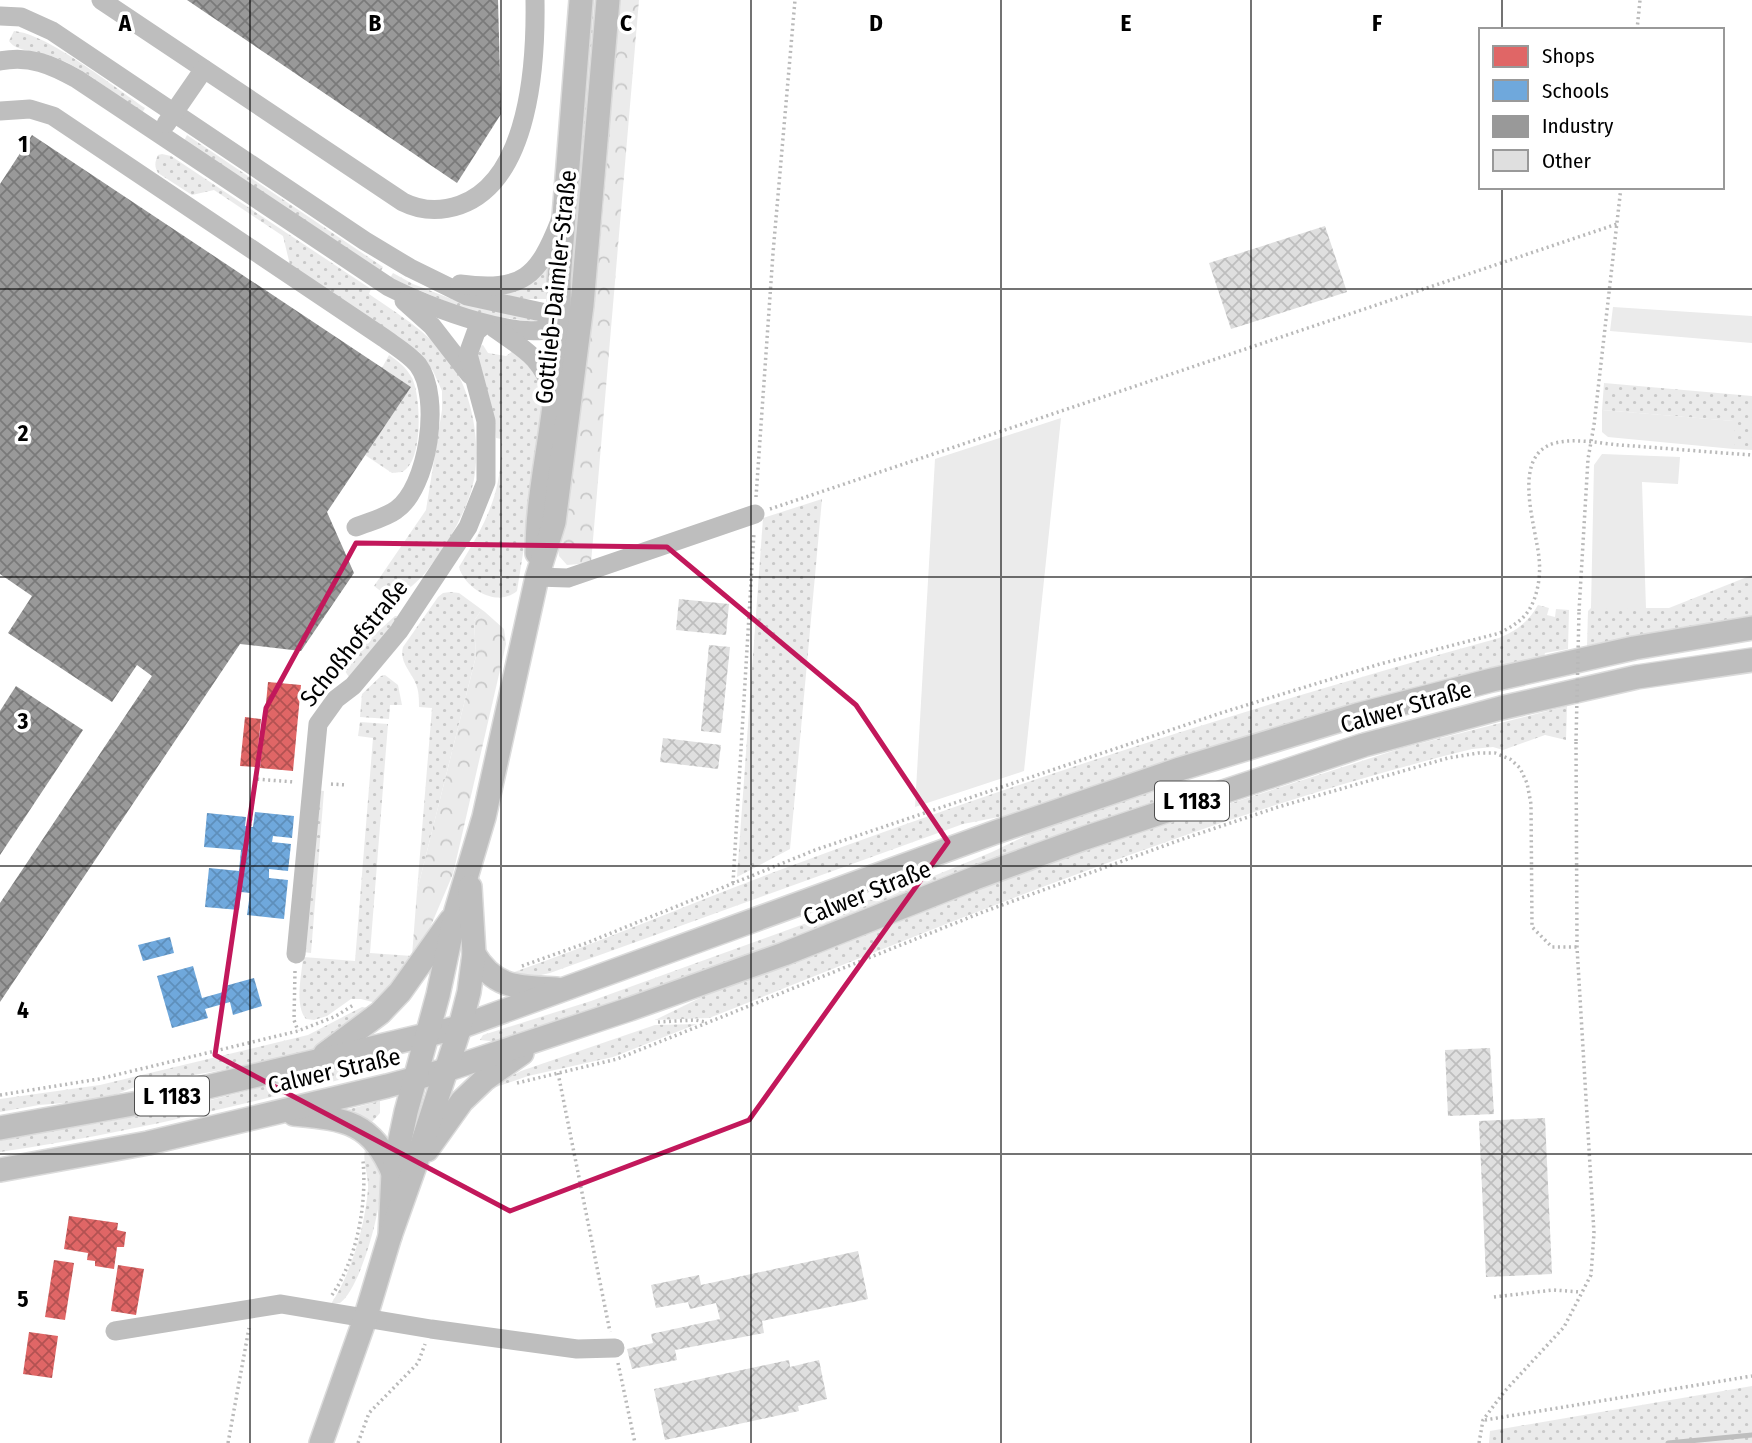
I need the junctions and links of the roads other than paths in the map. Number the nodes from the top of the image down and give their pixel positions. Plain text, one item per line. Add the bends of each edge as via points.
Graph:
1 (101, 0) edge
2 (535, 0) edge
3 (581, 0) edge
4 (608, 0) edge
5 (0, 16) edge
6 (3, 54) edge
7 (204, 69) junction
8 (0, 111) edge
9 (173, 113) junction
10 (159, 133) junction
11 (564, 210) junction
12 (436, 281) junction
13 (389, 286) junction
14 (582, 305) junction
15 (488, 325) junction
16 (560, 327) junction
17 (473, 379) junction
18 (563, 396) junction
19 (755, 514) road end
20 (356, 527) dead end
21 (537, 577) junction
22 (1752, 628) edge
23 (1752, 660) edge
24 (471, 867) junction
25 (456, 911) junction
26 (474, 954) junction
27 (296, 960) road end
28 (566, 990) junction
29 (460, 1027) junction
30 (426, 1036) junction
31 (536, 1041) junction
32 (309, 1065) junction
33 (446, 1070) junction
34 (414, 1079) junction
35 (273, 1112) junction
36 (0, 1128) edge
37 (416, 1163) junction
38 (0, 1170) edge
39 (393, 1173) junction
40 (390, 1236) junction
41 (365, 1319) junction
42 (115, 1331) dead end
43 (615, 1348) road end
44 (321, 1443) edge

1 - 7 street
2 - 7 street via 534,62 521,128 507,162 487,190 453,208 416,208 402,202
3 - 11 main road, Gottlieb-Daimler-Straße
4 - 14 main road, Gottlieb-Daimler-Straße
5 - 9 street via 21,17 52,31
6 - 10 street via 58,69
7 - 9 street
8 - 20 street via 30,109 53,116 373,330 418,365 430,398 429,435 417,483 397,510
9 - 10 street
9 - 12 street via 365,242
10 - 13 street
11 - 12 street via 534,271 514,283 484,287
11 - 16 main road, Gottlieb-Daimler-Straße
12 - 16 street via 467,296 546,313
13 - 15 street via 422,303
13 - 17 street, Schoßhofstraße via 432,326
14 - 16 street
14 - 18 main road, Gottlieb-Daimler-Straße
15 - 16 street via 522,330
15 - 17 street, Schoßhofstraße via 476,332 468,354
15 - 18 street via 533,355
16 - 18 main road, Gottlieb-Daimler-Straße
17 - 27 street, Schoßhofstraße via 486,421 486,482 468,527 399,631 318,724
18 - 21 main road, Gottlieb-Daimler-Straße via 554,522
19 - 21 street via 568,578
21 - 24 main road, Gottlieb-Daimler-Straße
22 - 28 main road, Calwer Straße / L 1183 via 1634,648 1357,715 1009,827
23 - 31 main road, Calwer Straße / L 1183 via 1637,677 1364,745 987,873 784,954
24 - 25 main road, Gottlieb-Daimler-Straße
24 - 26 main road, Gottlieb-Daimler-Straße
25 - 30 main road, Gottlieb-Daimler-Straße
25 - 32 main road via 380,1013
26 - 28 main road via 495,979 514,987
26 - 29 main road, Gottlieb-Daimler-Straße
28 - 29 main road, Calwer Straße / L 1183
29 - 30 main road, Calwer Straße / L 1183
29 - 33 main road, Gottlieb-Daimler-Straße
30 - 32 main road, Calwer Straße / L 1183
30 - 34 main road, Gottlieb-Daimler-Straße
31 - 33 main road, Calwer Straße / L 1183
31 - 37 main road via 462,1101
32 - 36 main road, Calwer Straße / L 1183
33 - 34 main road, Calwer Straße / L 1183
33 - 37 main road, Gottlieb-Daimler-Straße
34 - 35 main road, Calwer Straße / L 1183
34 - 39 main road, Gottlieb-Daimler-Straße
35 - 38 main road, Calwer Straße / L 1183 via 148,1143
35 - 39 main road via 341,1119 356,1125 370,1135
37 - 40 main road, Gottlieb-Daimler-Straße
39 - 40 main road, Gottlieb-Daimler-Straße
40 - 41 main road, Gottlieb-Daimler-Straße
41 - 42 street via 281,1304
41 - 43 street via 577,1349
41 - 44 main road, Gottlieb-Daimler-Straße

